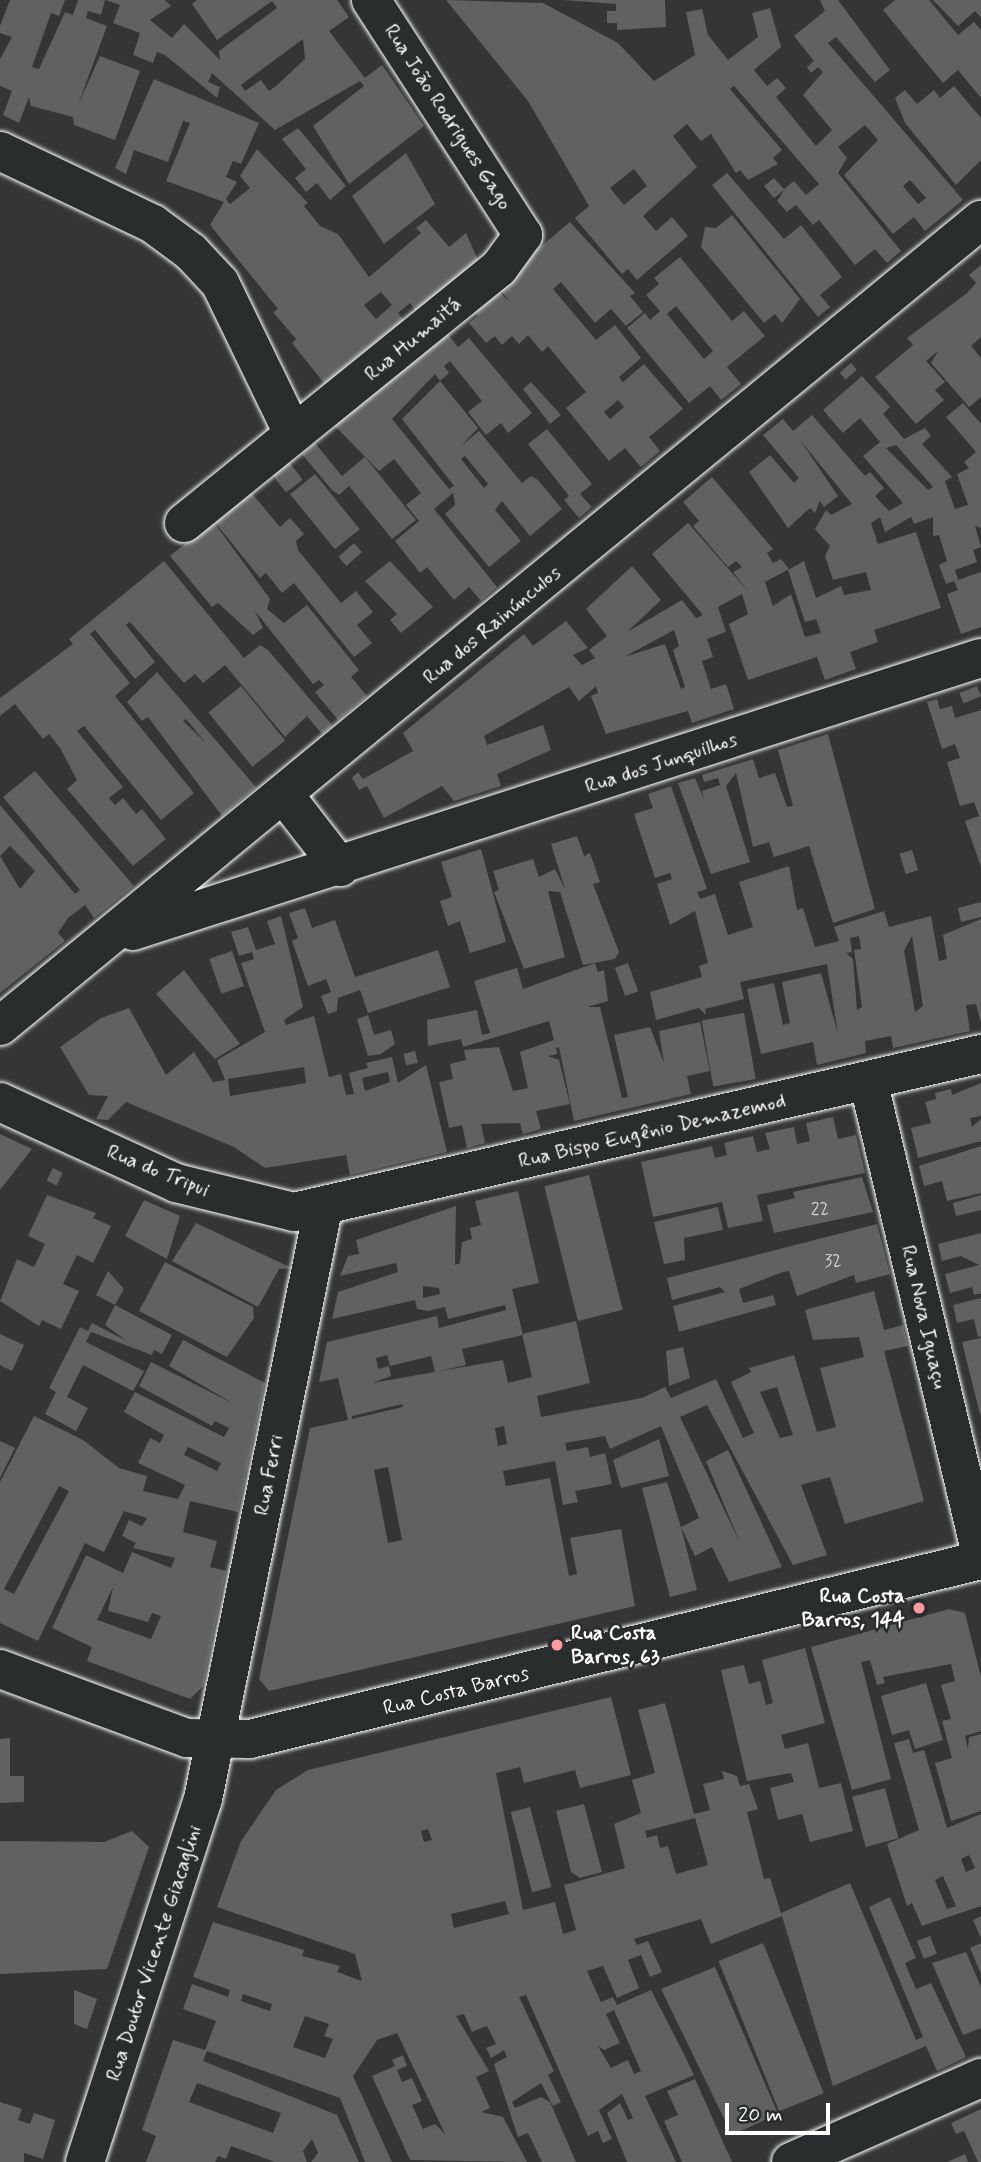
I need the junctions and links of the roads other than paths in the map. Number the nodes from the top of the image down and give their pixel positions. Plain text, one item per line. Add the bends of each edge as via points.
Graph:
1 (371, 0) edge
2 (0, 151) edge
3 (981, 220) edge
4 (523, 235) joint
5 (292, 431) junction
6 (184, 523) dead end
7 (981, 658) edge
8 (285, 796) junction
9 (340, 867) junction
10 (118, 935) junction
11 (0, 1026) edge
12 (981, 1055) edge
13 (868, 1080) junction
14 (0, 1102) edge
15 (323, 1209) junction
16 (981, 1554) edge
17 (981, 1560) edge
18 (0, 1669) edge
19 (215, 1742) junction
20 (981, 2078) edge
21 (85, 2162) edge
22 (791, 2162) edge

1 - 4 street, Rua João Rodrigues Gago
2 - 5 street via 153,224 191,252 220,283
3 - 8 street, Rua dos Rainúnculos
4 - 5 street, Rua Humaitá via 499,268 316,419
5 - 6 street, Rua Humaitá
7 - 9 street, Rua dos Junquilhos
8 - 9 street
8 - 10 street, Rua dos Rainúnculos
9 - 10 street, Rua dos Junquilhos
10 - 11 street, Rua dos Rainúnculos
12 - 13 street, Rua Bispo Eugênio Demazemod
13 - 15 street, Rua Bispo Eugênio Demazemod
13 - 16 street, Rua Nova Iguaçu
14 - 15 street, Rua do Tripui via 176,1183 244,1204 294,1212
15 - 19 street, Rua Ferri
17 - 19 street, Rua Costa Barros via 292,1732
18 - 19 street via 124,1719
19 - 21 street, Rua Doutor Vicente Giacaglini via 188,1855
20 - 22 street

